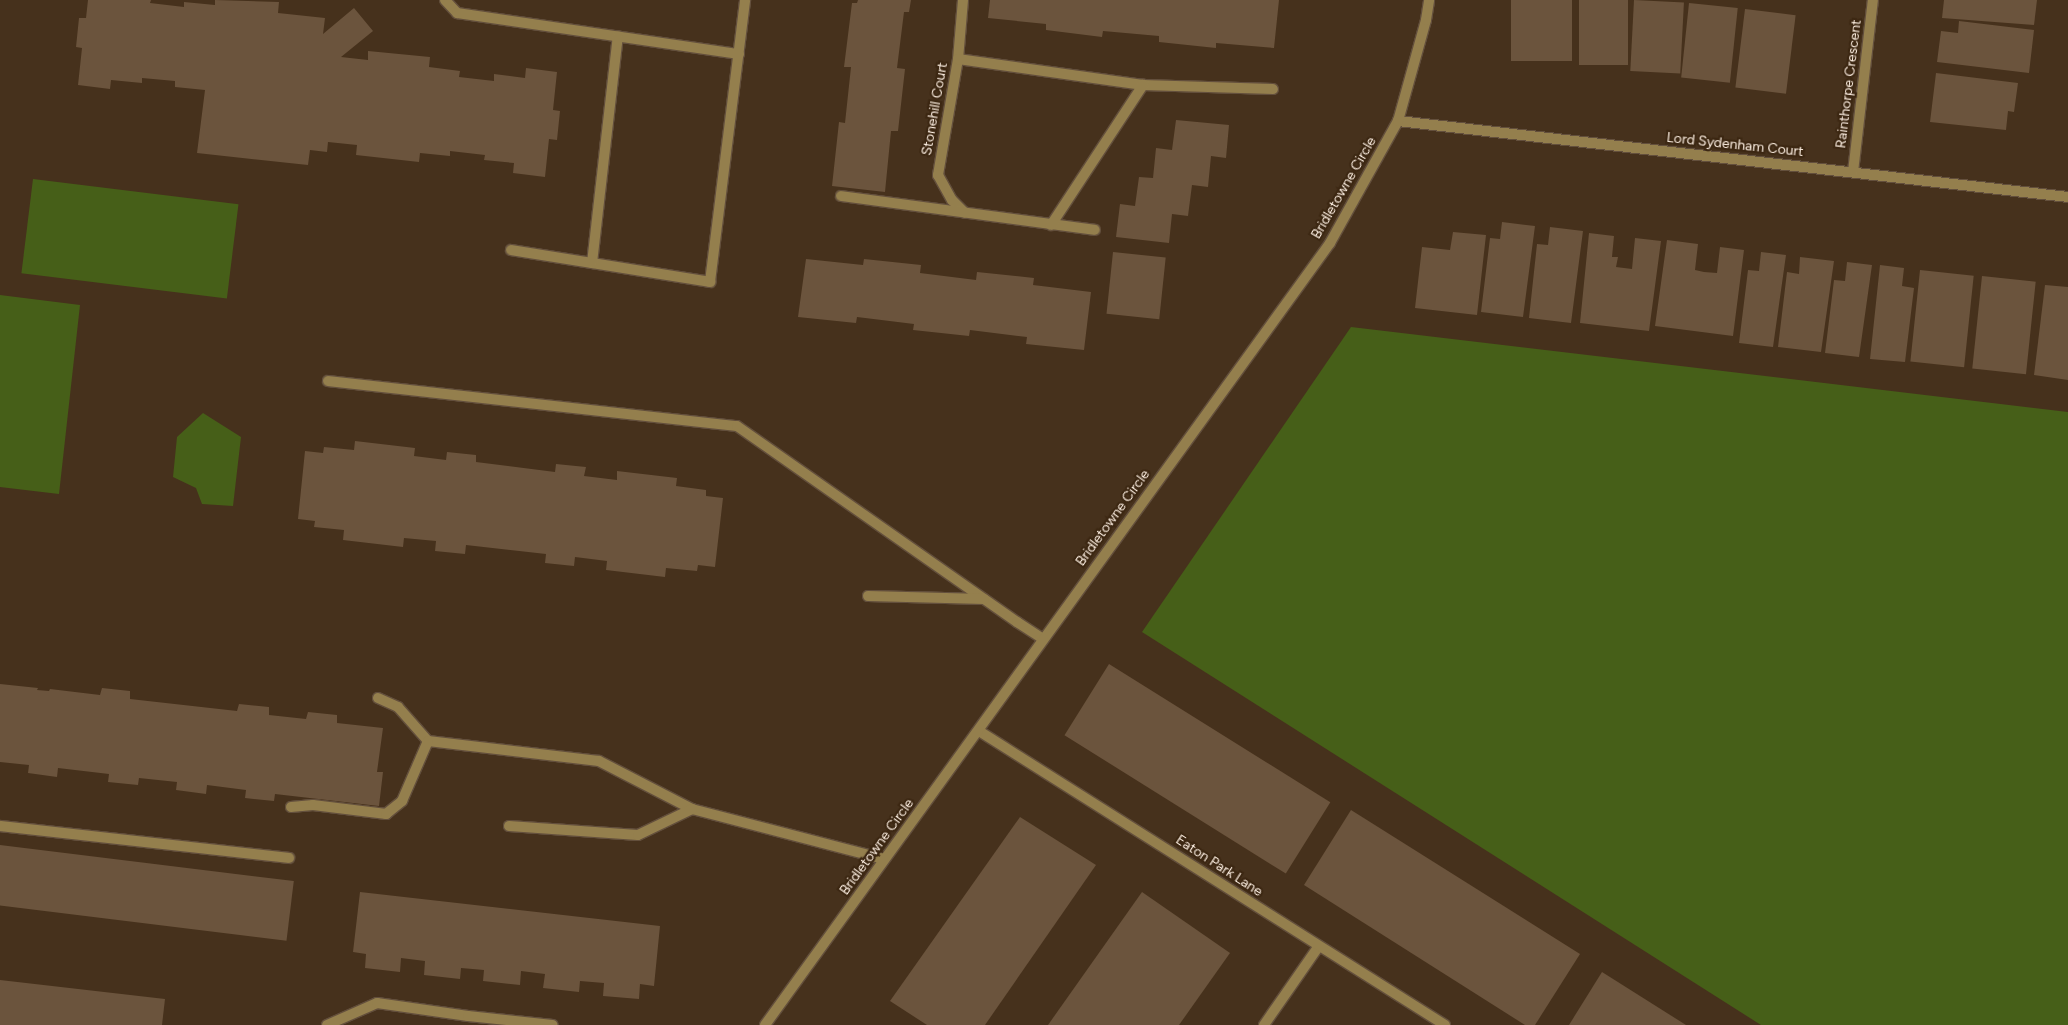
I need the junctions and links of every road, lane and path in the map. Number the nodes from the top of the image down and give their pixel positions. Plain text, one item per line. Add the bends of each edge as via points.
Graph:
1 (445, 0) edge
2 (746, 0) edge
3 (963, 0) edge
4 (1429, 0) edge
5 (1873, 0) edge
6 (618, 36) junction
7 (739, 54) junction
8 (958, 59) junction
9 (1143, 84) junction
10 (1272, 89) dead end
11 (1398, 120) junction
12 (1853, 172) junction
13 (842, 196) dead end
14 (2068, 197) edge
15 (965, 213) junction
16 (1051, 225) junction
17 (1095, 230) dead end
18 (511, 250) dead end
19 (592, 263) junction
20 (328, 381) dead end
21 (868, 596) dead end
22 (984, 599) junction
23 (1044, 639) junction
24 (378, 698) dead end
25 (979, 731) junction
26 (428, 741) junction
27 (291, 807) dead end
28 (692, 809) junction
29 (0, 826) edge
30 (509, 826) dead end
31 (289, 858) dead end
32 (884, 859) junction
33 (1319, 946) junction
34 (327, 1025) edge
35 (553, 1025) edge
36 (765, 1025) edge
37 (1264, 1025) edge
38 (1445, 1025) edge

1 - 6 street via 457,13
2 - 7 street
3 - 8 street, Stonehill Court
4 - 11 street, Bridletowne Circle
5 - 12 street, Rainthorpe Crescent
6 - 7 street
6 - 19 street
7 - 19 street via 710,282
8 - 9 street
8 - 15 street, Stonehill Court via 938,175 952,200
9 - 10 street
9 - 16 street
11 - 12 street, Lord Sydenham Court
11 - 23 street, Bridletowne Circle via 1330,242
12 - 14 street, Lord Sydenham Court
13 - 15 street
15 - 16 street
16 - 17 street
18 - 19 street
20 - 22 street via 737,426
21 - 22 street
22 - 23 street
23 - 25 street, Bridletowne Circle
24 - 26 street via 398,706
25 - 32 street, Bridletowne Circle
25 - 33 street, Eaton Park Lane
26 - 27 street via 402,801 386,814 313,805
26 - 28 street via 599,761
28 - 30 street via 638,835
28 - 32 street
29 - 31 street
32 - 36 street, Bridletowne Circle
33 - 37 street
33 - 38 street, Eaton Park Lane
34 - 35 street via 377,1002

